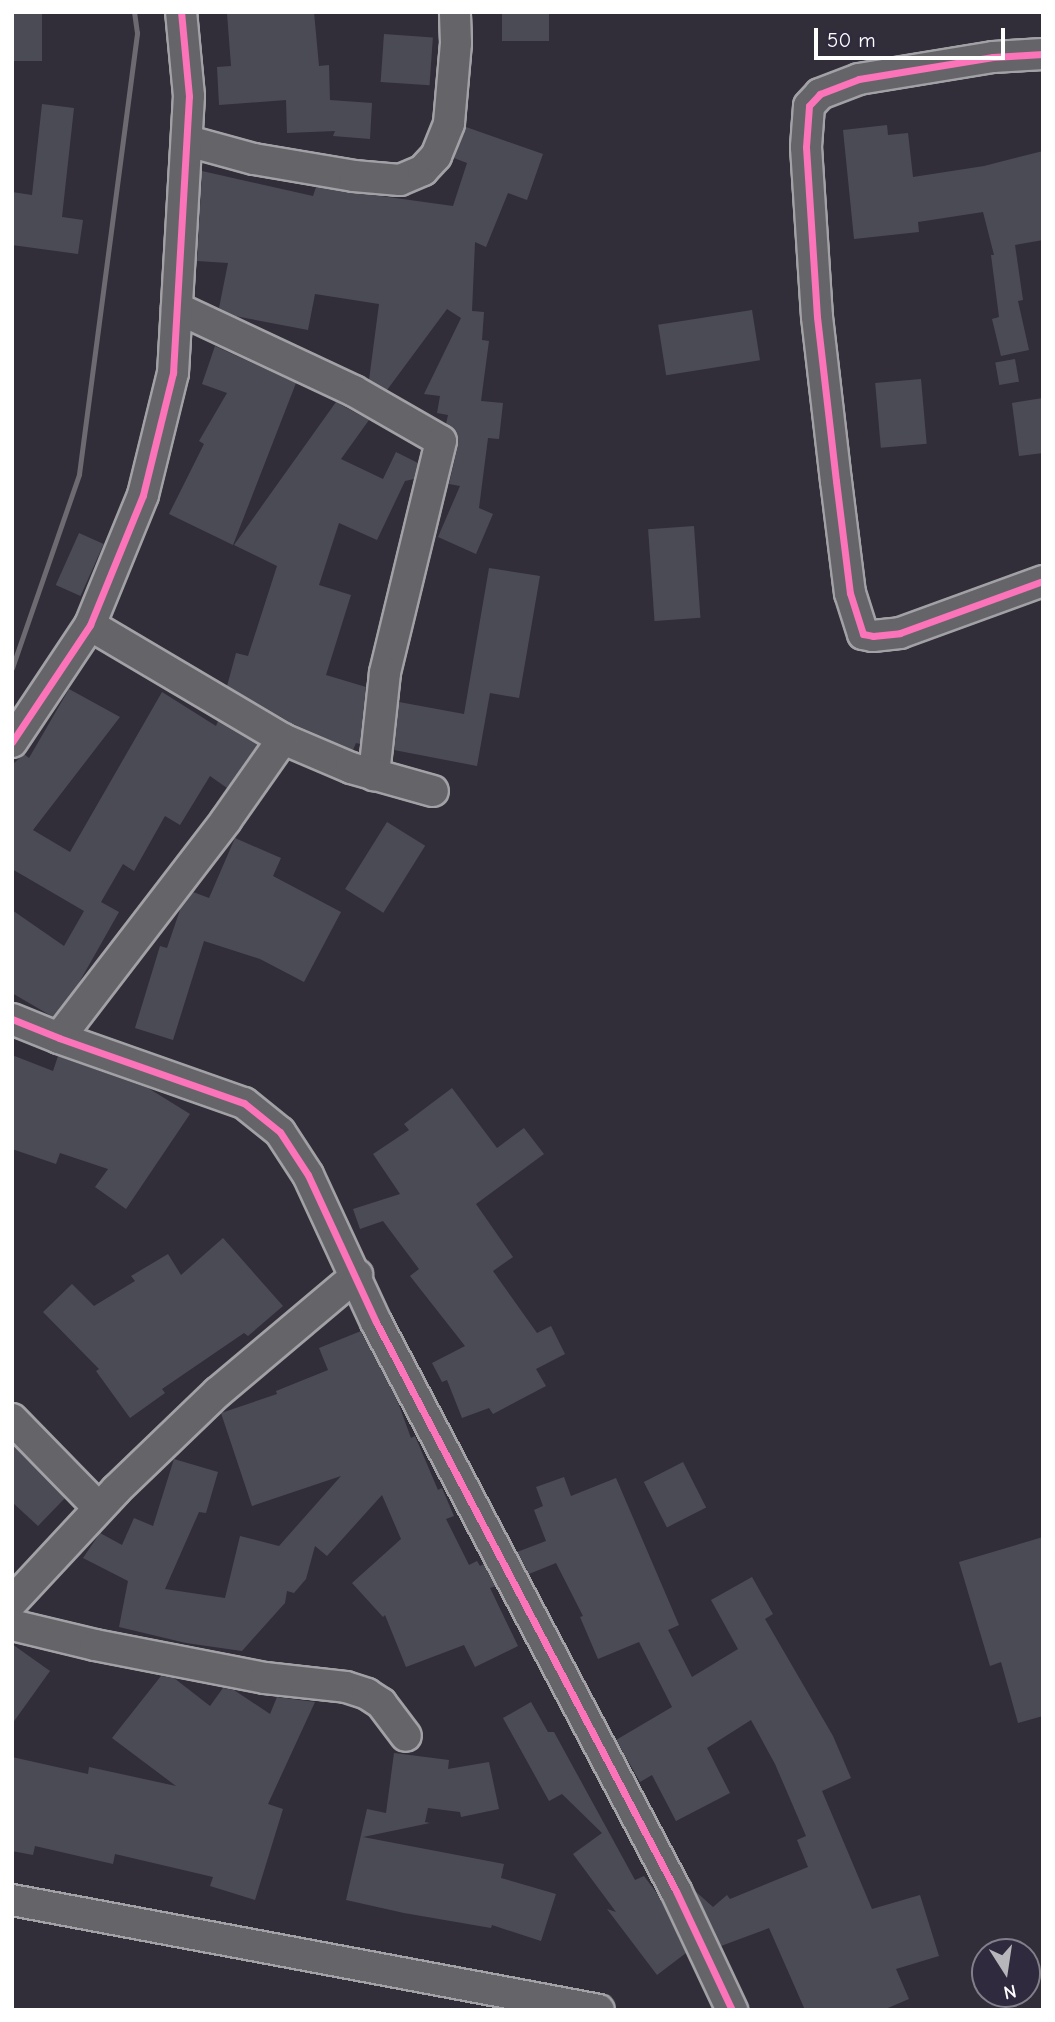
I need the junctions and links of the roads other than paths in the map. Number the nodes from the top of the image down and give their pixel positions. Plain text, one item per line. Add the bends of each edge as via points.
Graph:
1 (181, 12) edge
2 (455, 12) edge
3 (1043, 54) edge
4 (188, 141) junction
5 (177, 308) junction
6 (1043, 581) edge
7 (90, 625) junction
8 (283, 739) junction
9 (12, 742) edge
10 (374, 775) junction
11 (433, 791) dead end
12 (12, 1019) edge
13 (59, 1038) junction
14 (356, 1275) junction
15 (12, 1419) edge
16 (99, 1508) junction
17 (12, 1602) edge
18 (12, 1625) edge
19 (406, 1736) dead end
20 (12, 1900) edge
21 (599, 2010) edge
22 (732, 2010) edge

1 - 4 street
2 - 4 street via 449,123 436,156 423,170 400,180 354,176 254,159
3 - 6 street via 993,57 859,79 820,94 809,106 806,147 817,317 836,481 850,593 863,634 900,633
4 - 5 street
5 - 7 street via 173,373 143,495
5 - 10 street via 354,391 441,441 385,673
7 - 8 street
7 - 9 street
8 - 10 street
8 - 13 street
10 - 11 street
12 - 13 street
13 - 14 street via 244,1103 280,1132 301,1164
14 - 16 street via 218,1392
14 - 22 street via 376,1322 676,1891
15 - 16 street
16 - 17 street
18 - 19 street via 265,1678 346,1687 381,1703
20 - 21 street

